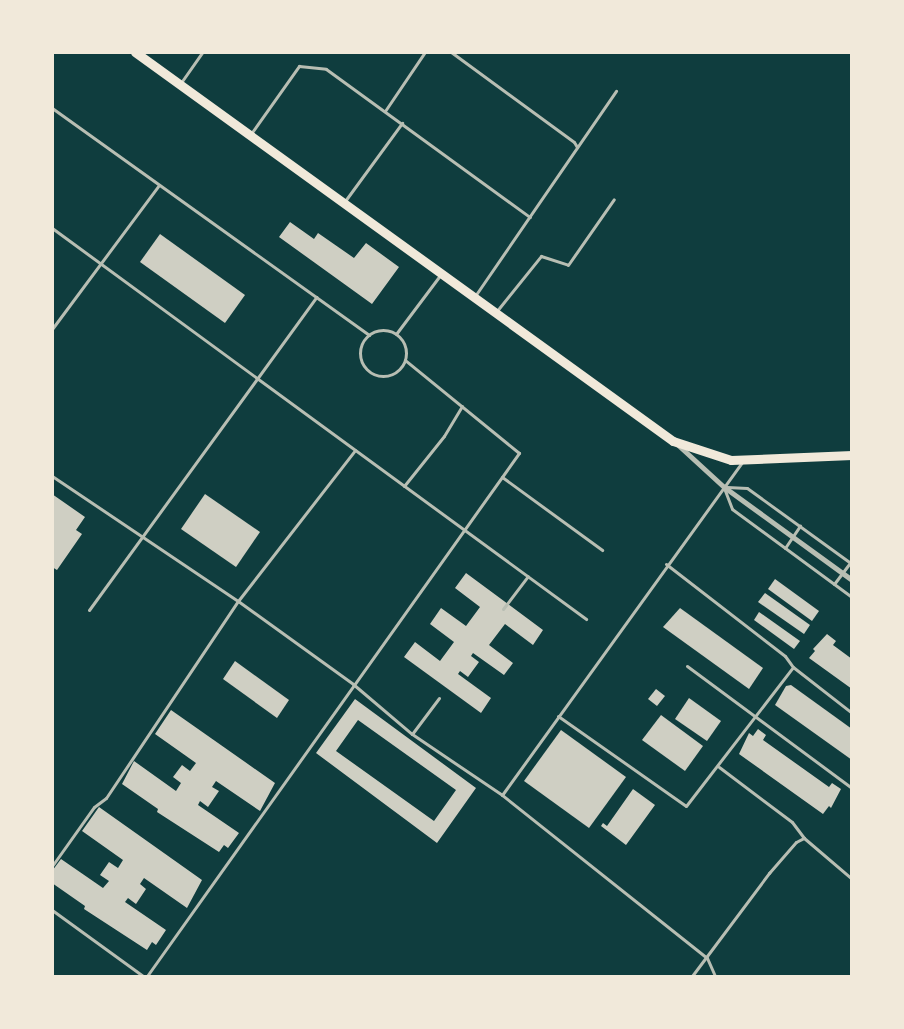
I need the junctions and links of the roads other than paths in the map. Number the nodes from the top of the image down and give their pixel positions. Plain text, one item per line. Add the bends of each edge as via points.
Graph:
1 (135, 52) edge
2 (202, 52) edge
3 (425, 52) edge
4 (451, 52) edge
5 (180, 85) junction
6 (616, 91) dead end
7 (52, 108) edge
8 (385, 111) junction
9 (402, 123) junction
10 (250, 136) junction
11 (577, 148) junction
12 (159, 184) junction
13 (614, 199) dead end
14 (344, 203) junction
15 (530, 217) junction
16 (52, 228) edge
17 (101, 264) junction
18 (442, 274) junction
19 (316, 297) junction
20 (474, 297) junction
21 (496, 313) junction
22 (52, 330) edge
23 (396, 334) junction
24 (369, 335) junction
25 (405, 360) junction
26 (257, 378) junction
27 (462, 406) junction
28 (673, 441) junction
29 (355, 450) junction
30 (852, 455) edge
31 (743, 460) junction
32 (52, 476) edge
33 (502, 477) junction
34 (404, 486) junction
35 (724, 487) junction
36 (800, 526) junction
37 (464, 530) junction
38 (142, 536) junction
39 (792, 537) junction
40 (785, 548) junction
41 (602, 550) dead end
42 (851, 563) edge
43 (666, 564) junction
44 (842, 573) junction
45 (528, 576) junction
46 (852, 580) edge
47 (834, 584) junction
48 (852, 597) edge
49 (238, 601) junction
50 (503, 609) dead end
51 (89, 610) dead end
52 (586, 619) dead end
53 (687, 666) dead end
54 (794, 668) junction
55 (353, 684) junction
56 (439, 698) dead end
57 (852, 713) edge
58 (558, 716) junction
59 (754, 717) junction
60 (412, 734) junction
61 (719, 767) junction
62 (852, 788) edge
63 (502, 795) junction
64 (804, 838) junction
65 (52, 866) edge
66 (852, 879) edge
67 (52, 910) edge
68 (707, 958) junction
69 (143, 976) edge
70 (147, 976) edge
71 (692, 976) edge
72 (715, 976) edge

1 - 5 main road
2 - 5 lane
3 - 8 lane
4 - 11 lane via 574,142
5 - 10 main road
6 - 11 lane
7 - 12 lane
8 - 9 lane
8 - 10 lane via 333,73 303,65 295,70
9 - 14 lane
9 - 15 lane
10 - 14 main road
11 - 15 lane
12 - 17 lane
12 - 19 lane
13 - 21 lane via 568,265 541,256
14 - 18 main road
15 - 20 lane
16 - 17 lane
17 - 22 lane
17 - 26 lane
18 - 20 main road
18 - 23 lane
19 - 24 lane
19 - 26 lane
20 - 21 main road
21 - 28 main road
23 - 24 lane via 382,330
23 - 25 lane via 404,346
24 - 25 lane via 364,340 360,356 373,374 396,372
25 - 27 lane
26 - 29 lane
26 - 38 lane
27 - 33 lane via 519,453
27 - 34 lane via 444,436
28 - 31 main road via 705,453
28 - 35 street
29 - 34 lane
29 - 49 lane
30 - 31 main road
31 - 35 lane
32 - 38 lane
33 - 37 lane
33 - 41 lane
34 - 37 lane
35 - 36 lane via 747,488
35 - 39 street
35 - 40 lane via 732,509
35 - 43 lane
36 - 39 lane
36 - 42 lane
37 - 45 lane
37 - 55 lane
38 - 49 lane
38 - 51 lane
39 - 40 lane
39 - 44 street
40 - 47 lane
42 - 44 lane
43 - 54 lane via 785,656
43 - 58 lane
44 - 46 street
44 - 47 lane
45 - 50 lane
45 - 52 lane
47 - 48 lane
49 - 55 lane
49 - 65 lane via 106,798 94,807
53 - 59 lane
54 - 57 lane
54 - 59 lane
55 - 60 lane
55 - 70 lane
56 - 60 lane
58 - 61 lane via 686,806
58 - 63 lane
59 - 61 lane
59 - 62 lane
60 - 63 lane
61 - 64 lane via 792,822
63 - 68 lane
64 - 66 lane
64 - 68 lane via 796,842 769,873
67 - 69 lane
68 - 71 lane
68 - 72 lane

